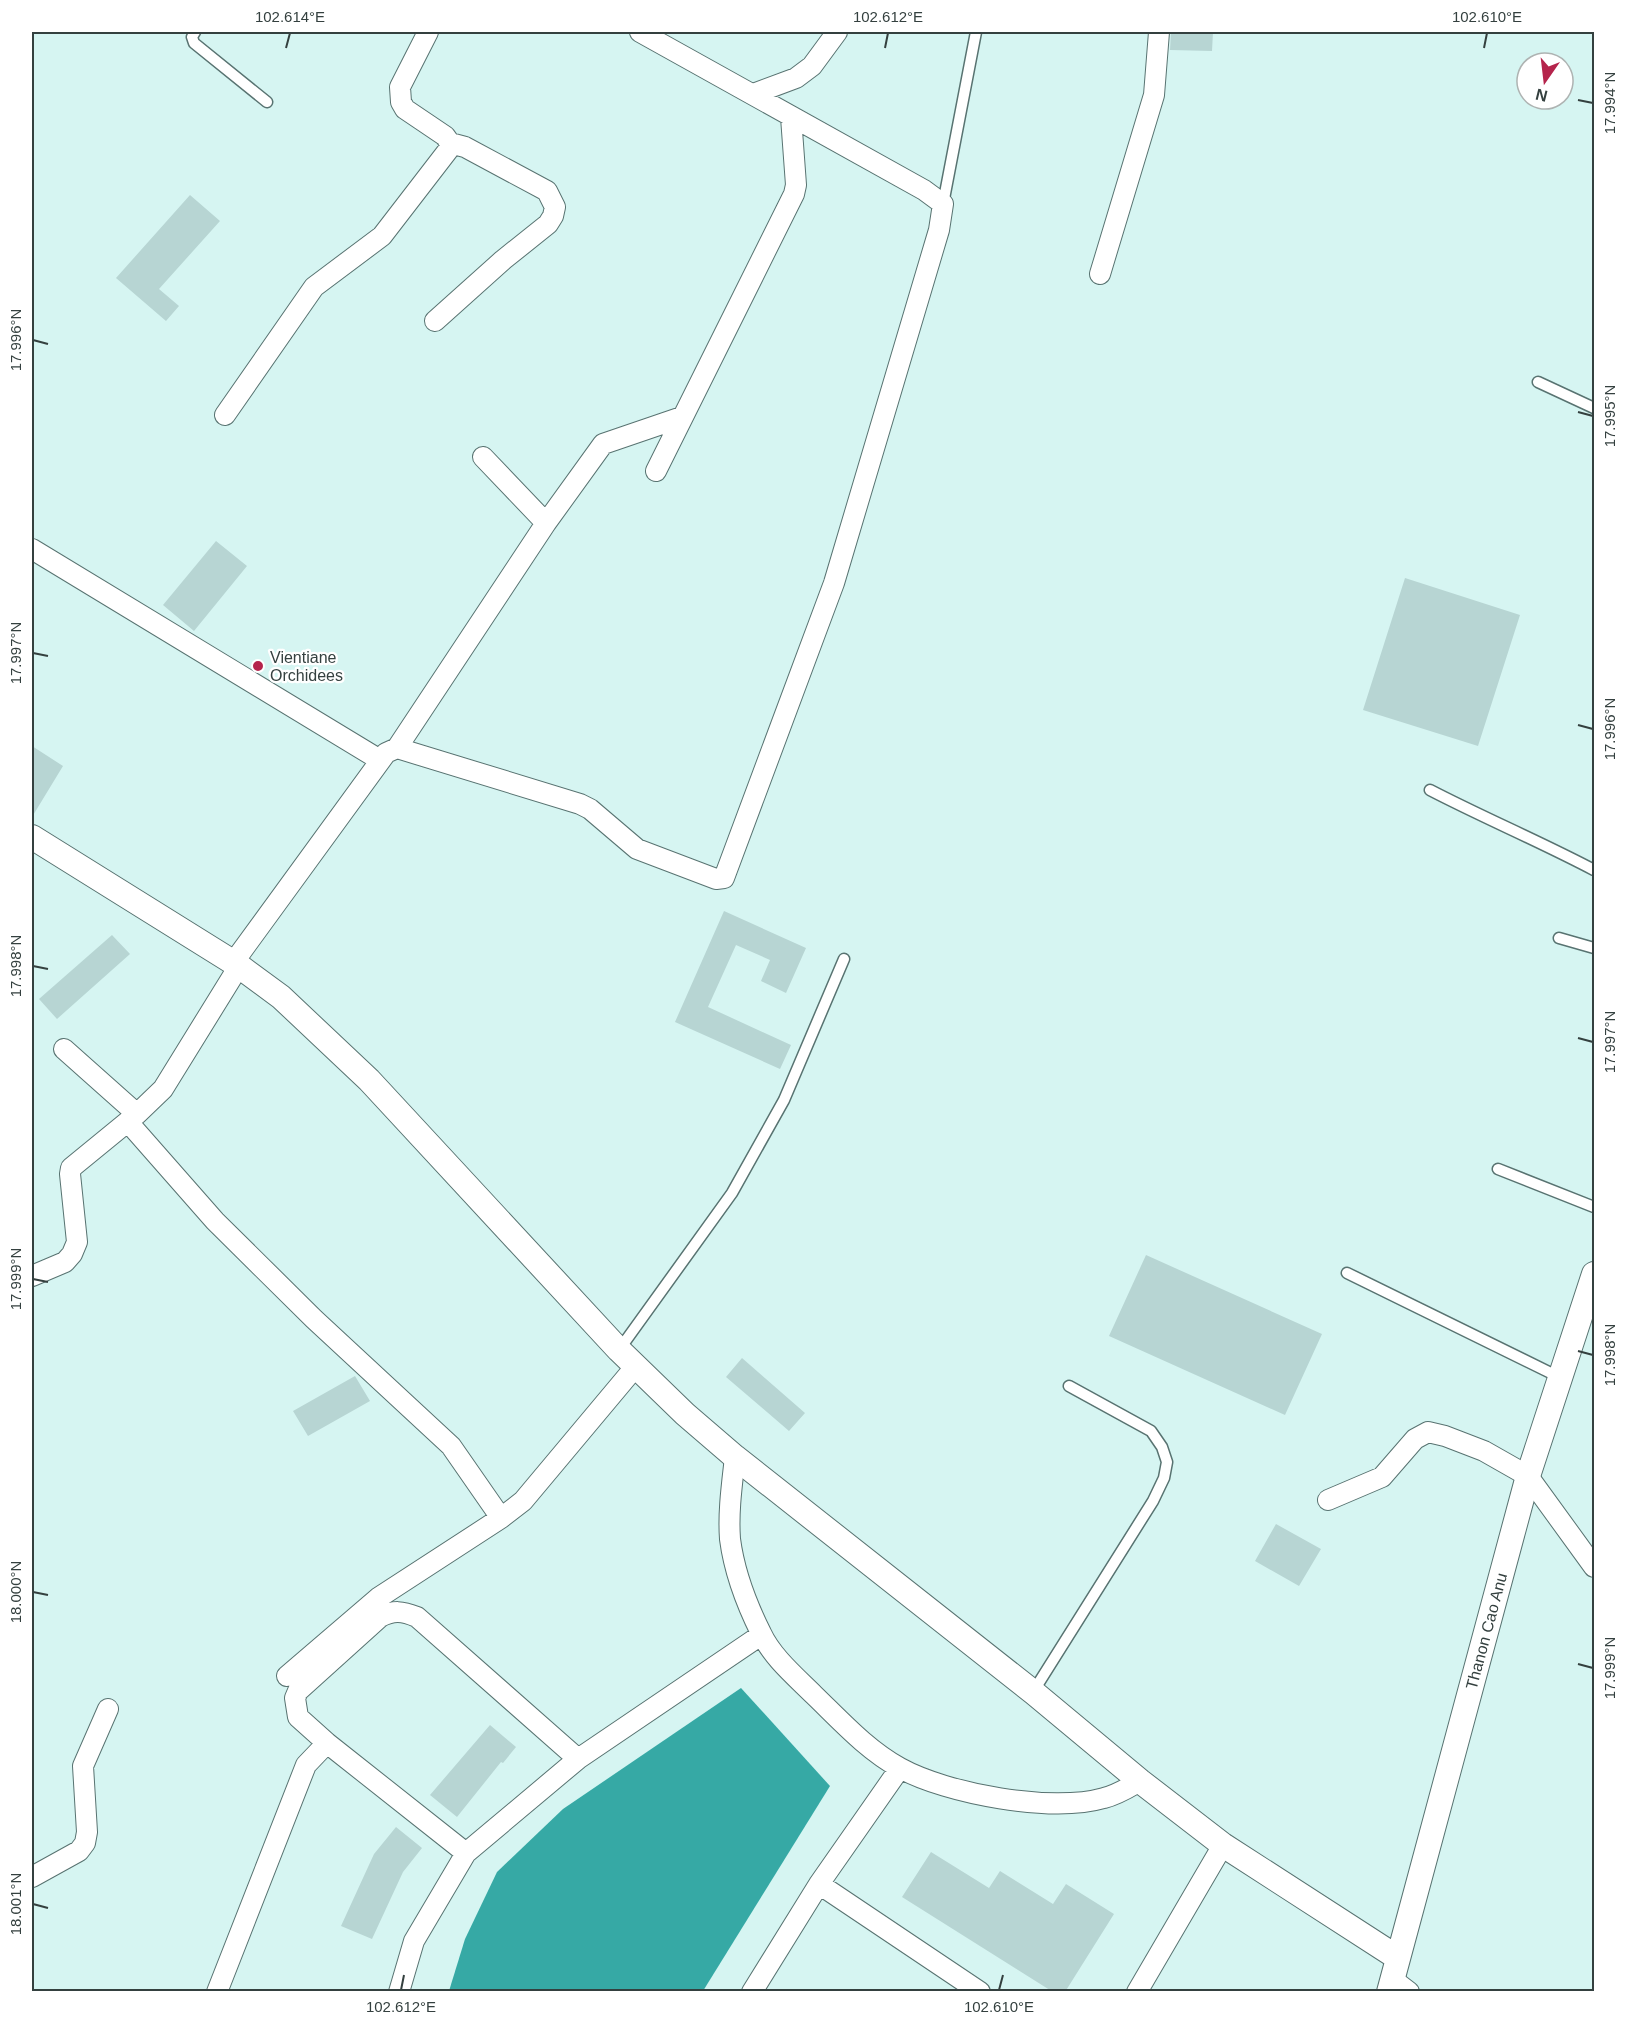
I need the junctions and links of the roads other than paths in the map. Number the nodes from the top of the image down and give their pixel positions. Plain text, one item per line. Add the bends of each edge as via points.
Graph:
1 (195, 32) edge
2 (429, 32) edge
3 (640, 32) edge
4 (837, 32) edge
5 (975, 32) edge
6 (1159, 32) edge
7 (753, 94) junction
8 (267, 102) dead end
9 (791, 117) junction
10 (450, 143) junction
11 (943, 204) junction
12 (1100, 274) dead end
13 (435, 321) dead end
14 (1538, 382) dead end
15 (1594, 408) edge
16 (225, 415) dead end
17 (682, 417) junction
18 (483, 457) dead end
19 (656, 471) dead end
20 (546, 524) junction
21 (32, 549) edge
22 (397, 748) junction
23 (380, 760) junction
24 (1430, 790) dead end
25 (33, 841) edge
26 (1594, 870) edge
27 (1559, 938) dead end
28 (1594, 948) edge
29 (844, 959) dead end
30 (236, 965) junction
31 (63, 1049) dead end
32 (133, 1118) junction
33 (1498, 1169) dead end
34 (1594, 1207) edge
35 (1347, 1273) dead end
36 (1594, 1274) edge
37 (32, 1276) edge
38 (627, 1358) junction
39 (1562, 1378) junction
40 (1069, 1386) dead end
41 (735, 1457) junction
42 (1528, 1476) junction
43 (1328, 1500) dead end
44 (501, 1518) junction
45 (1594, 1567) edge
46 (761, 1635) junction
47 (287, 1676) dead end
48 (1033, 1692) junction
49 (108, 1709) dead end
50 (327, 1743) junction
51 (578, 1759) junction
52 (900, 1768) junction
53 (1140, 1780) junction
54 (1223, 1845) junction
55 (466, 1853) junction
56 (32, 1876) edge
57 (819, 1884) junction
58 (1397, 1980) edge
59 (217, 1992) edge
60 (399, 1992) edge
61 (752, 1992) edge
62 (980, 1992) edge
63 (1137, 1992) edge

1 - 8 lane via 194,43
2 - 10 street via 399,94 405,109
3 - 7 street
4 - 7 street via 812,66 796,78
5 - 11 lane
6 - 12 street via 1154,95
7 - 9 street
9 - 11 street
9 - 17 street via 794,194
10 - 13 street via 465,147 548,191 555,207 548,224
10 - 16 street via 382,236 314,287
11 - 22 street via 939,230 834,583 724,878 716,879 638,849 580,804
14 - 15 lane
17 - 19 street
17 - 20 street via 603,444
18 - 20 street
20 - 22 street
21 - 23 street
22 - 23 street
23 - 30 street
24 - 26 lane
25 - 30 street
27 - 28 lane
29 - 38 lane via 784,1100 732,1193
30 - 32 street via 163,1089
30 - 38 street via 281,997 369,1080
31 - 32 street
32 - 37 street via 71,1168 77,1242 65,1262
32 - 44 street via 215,1221 314,1320 451,1446
33 - 34 lane
35 - 39 lane
36 - 39 street, Thanon Cao Anu
38 - 41 street
38 - 44 street via 523,1501
39 - 42 street, Thanon Cao Anu
40 - 48 lane via 1151,1431 1167,1462 1153,1501
41 - 46 street via 730,1539
41 - 48 street
42 - 43 street via 1484,1451 1428,1432 1415,1439 1382,1477
42 - 45 street
42 - 58 street, Thanon Cao Anu
44 - 47 street via 378,1598
46 - 51 street
46 - 52 street via 785,1666 867,1746
48 - 53 street
49 - 56 street via 83,1766 85,1843 79,1851
50 - 51 street via 298,1717 298,1691 380,1617 402,1611 417,1617
50 - 55 street
50 - 59 street via 306,1765
51 - 55 street
52 - 53 street via 979,1794 1046,1803 1103,1799
52 - 57 street
53 - 54 street
54 - 58 street
54 - 63 street
55 - 60 street via 414,1941
57 - 61 street
57 - 62 street

